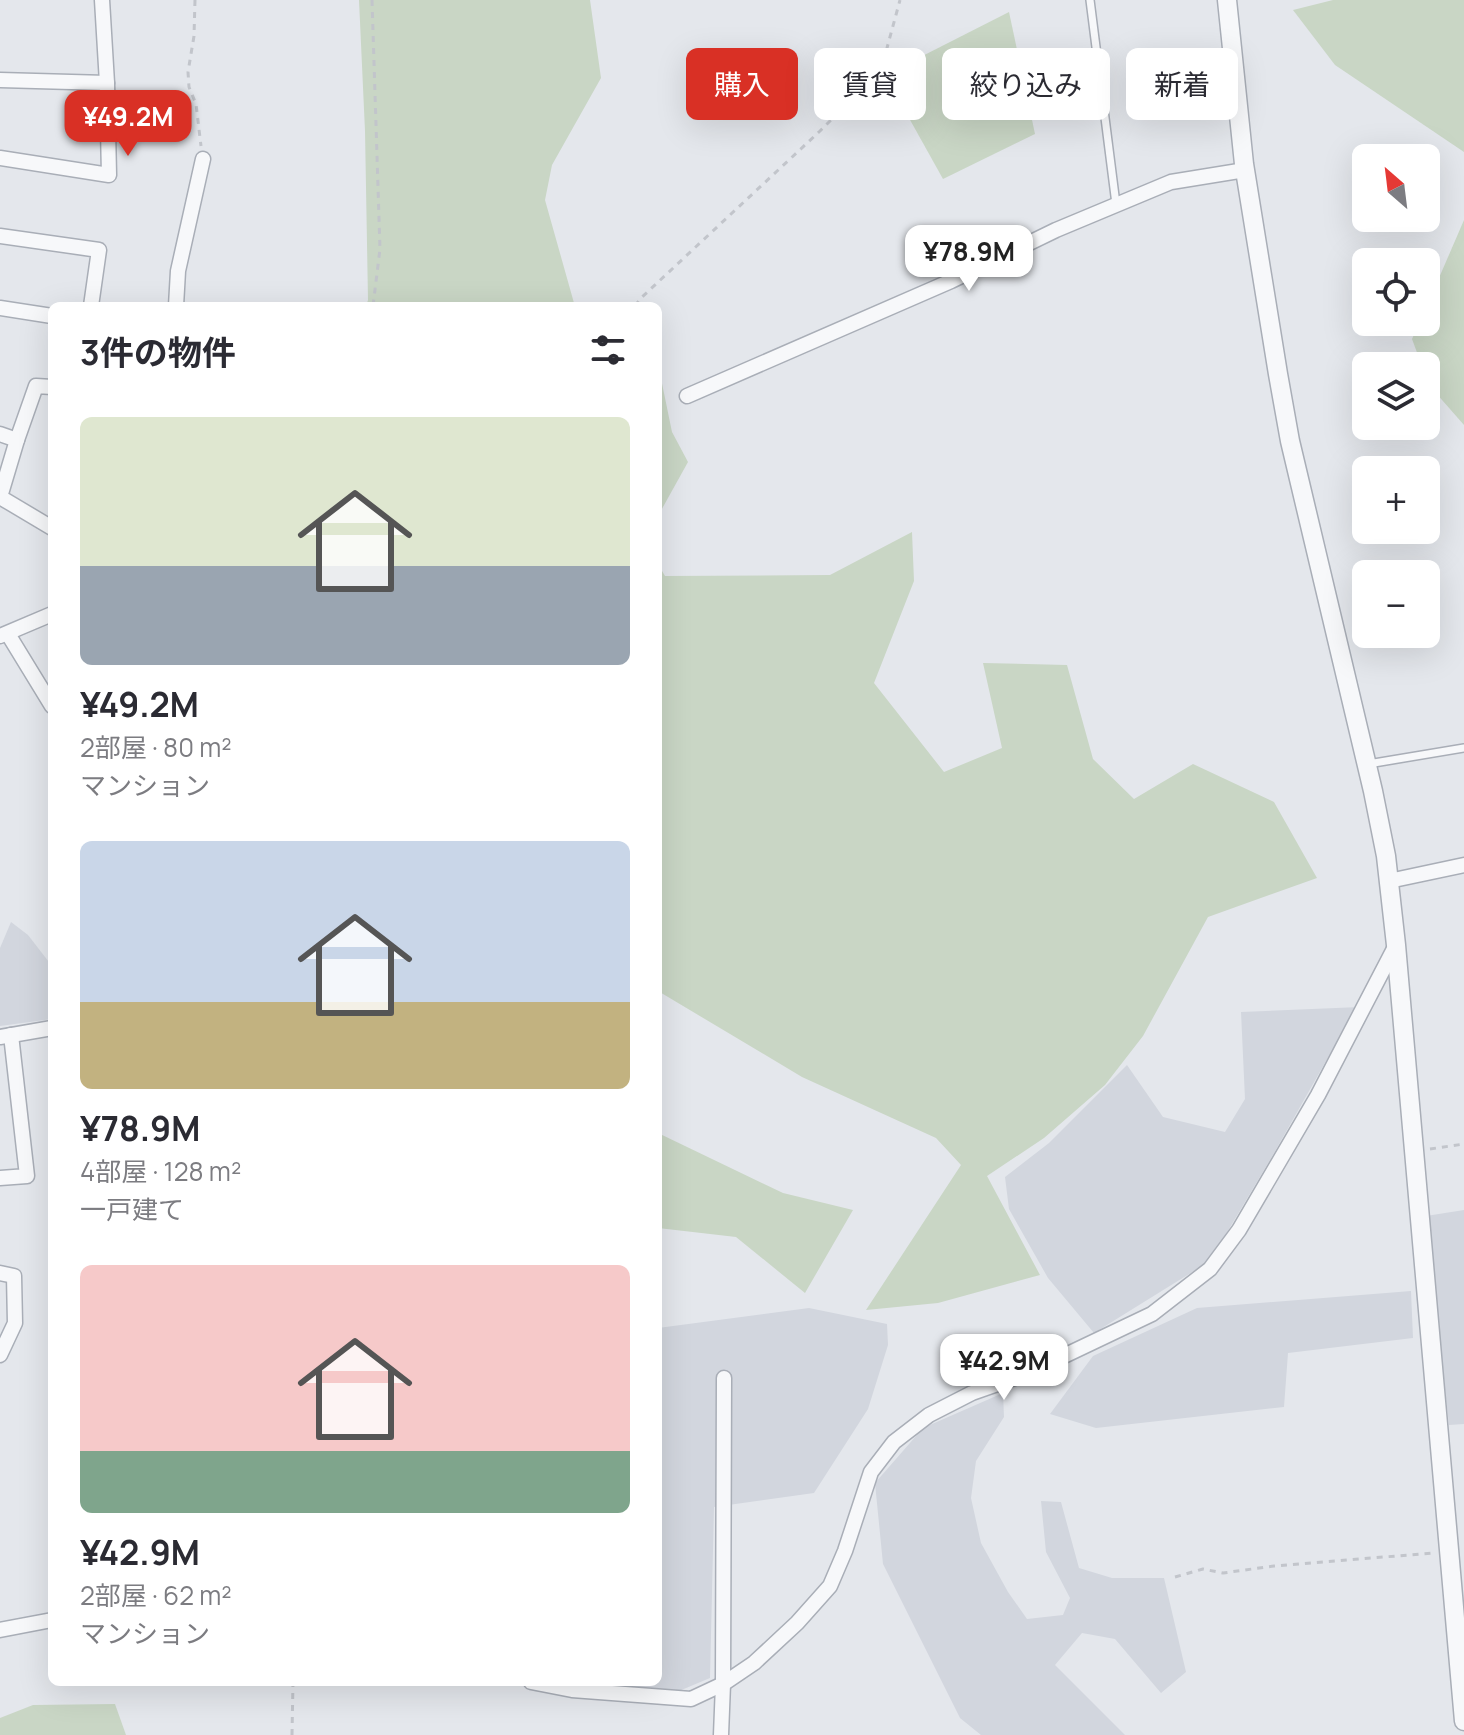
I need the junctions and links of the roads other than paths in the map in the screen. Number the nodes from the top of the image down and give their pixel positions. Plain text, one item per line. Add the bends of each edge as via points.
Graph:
1 (102, 0) edge
2 (1090, 0) edge
3 (1227, 0) edge
4 (0, 80) edge
5 (107, 83) junction
6 (0, 158) edge
7 (203, 159) road end
8 (1245, 170) junction
9 (1116, 205) junction
10 (0, 236) edge
11 (92, 302) edge
12 (176, 302) edge
13 (0, 308) edge
14 (48, 315) edge
15 (48, 387) edge
16 (687, 396) dead end
17 (0, 434) edge
18 (17, 440) junction
19 (48, 526) edge
20 (48, 616) edge
21 (4, 635) edge
22 (48, 700) edge
23 (1464, 748) edge
24 (1366, 764) junction
25 (1464, 865) edge
26 (1389, 881) junction
27 (1396, 945) junction
28 (48, 1029) edge
29 (6, 1036) edge
30 (0, 1178) edge
31 (0, 1273) edge
32 (0, 1355) edge
33 (724, 1378) dead end
34 (1456, 1551) edge
35 (48, 1621) edge
36 (0, 1630) edge
37 (723, 1684) junction
38 (552, 1686) edge
39 (1464, 1721) edge
40 (721, 1735) edge

1 - 5 street
2 - 9 lane
3 - 8 street
4 - 5 street
5 - 6 street via 109,175
7 - 12 street
8 - 9 street via 1171,182
8 - 24 street via 1290,441
9 - 16 street
10 - 11 street via 99,250
13 - 14 street
15 - 18 street via 36,386
17 - 18 street
18 - 19 street via 0,497
20 - 21 street
21 - 22 street
23 - 24 lane
24 - 26 street
25 - 26 street
26 - 27 street
27 - 34 street
27 - 37 street via 1318,1095 1239,1230 1210,1269 1152,1314 1026,1374 972,1393 929,1415 894,1442 871,1472 830,1586 754,1663
28 - 29 street
29 - 30 street via 27,1176
31 - 32 street via 14,1276 15,1323
33 - 37 street
34 - 39 street
35 - 36 street
37 - 38 street via 691,1699
37 - 40 street

